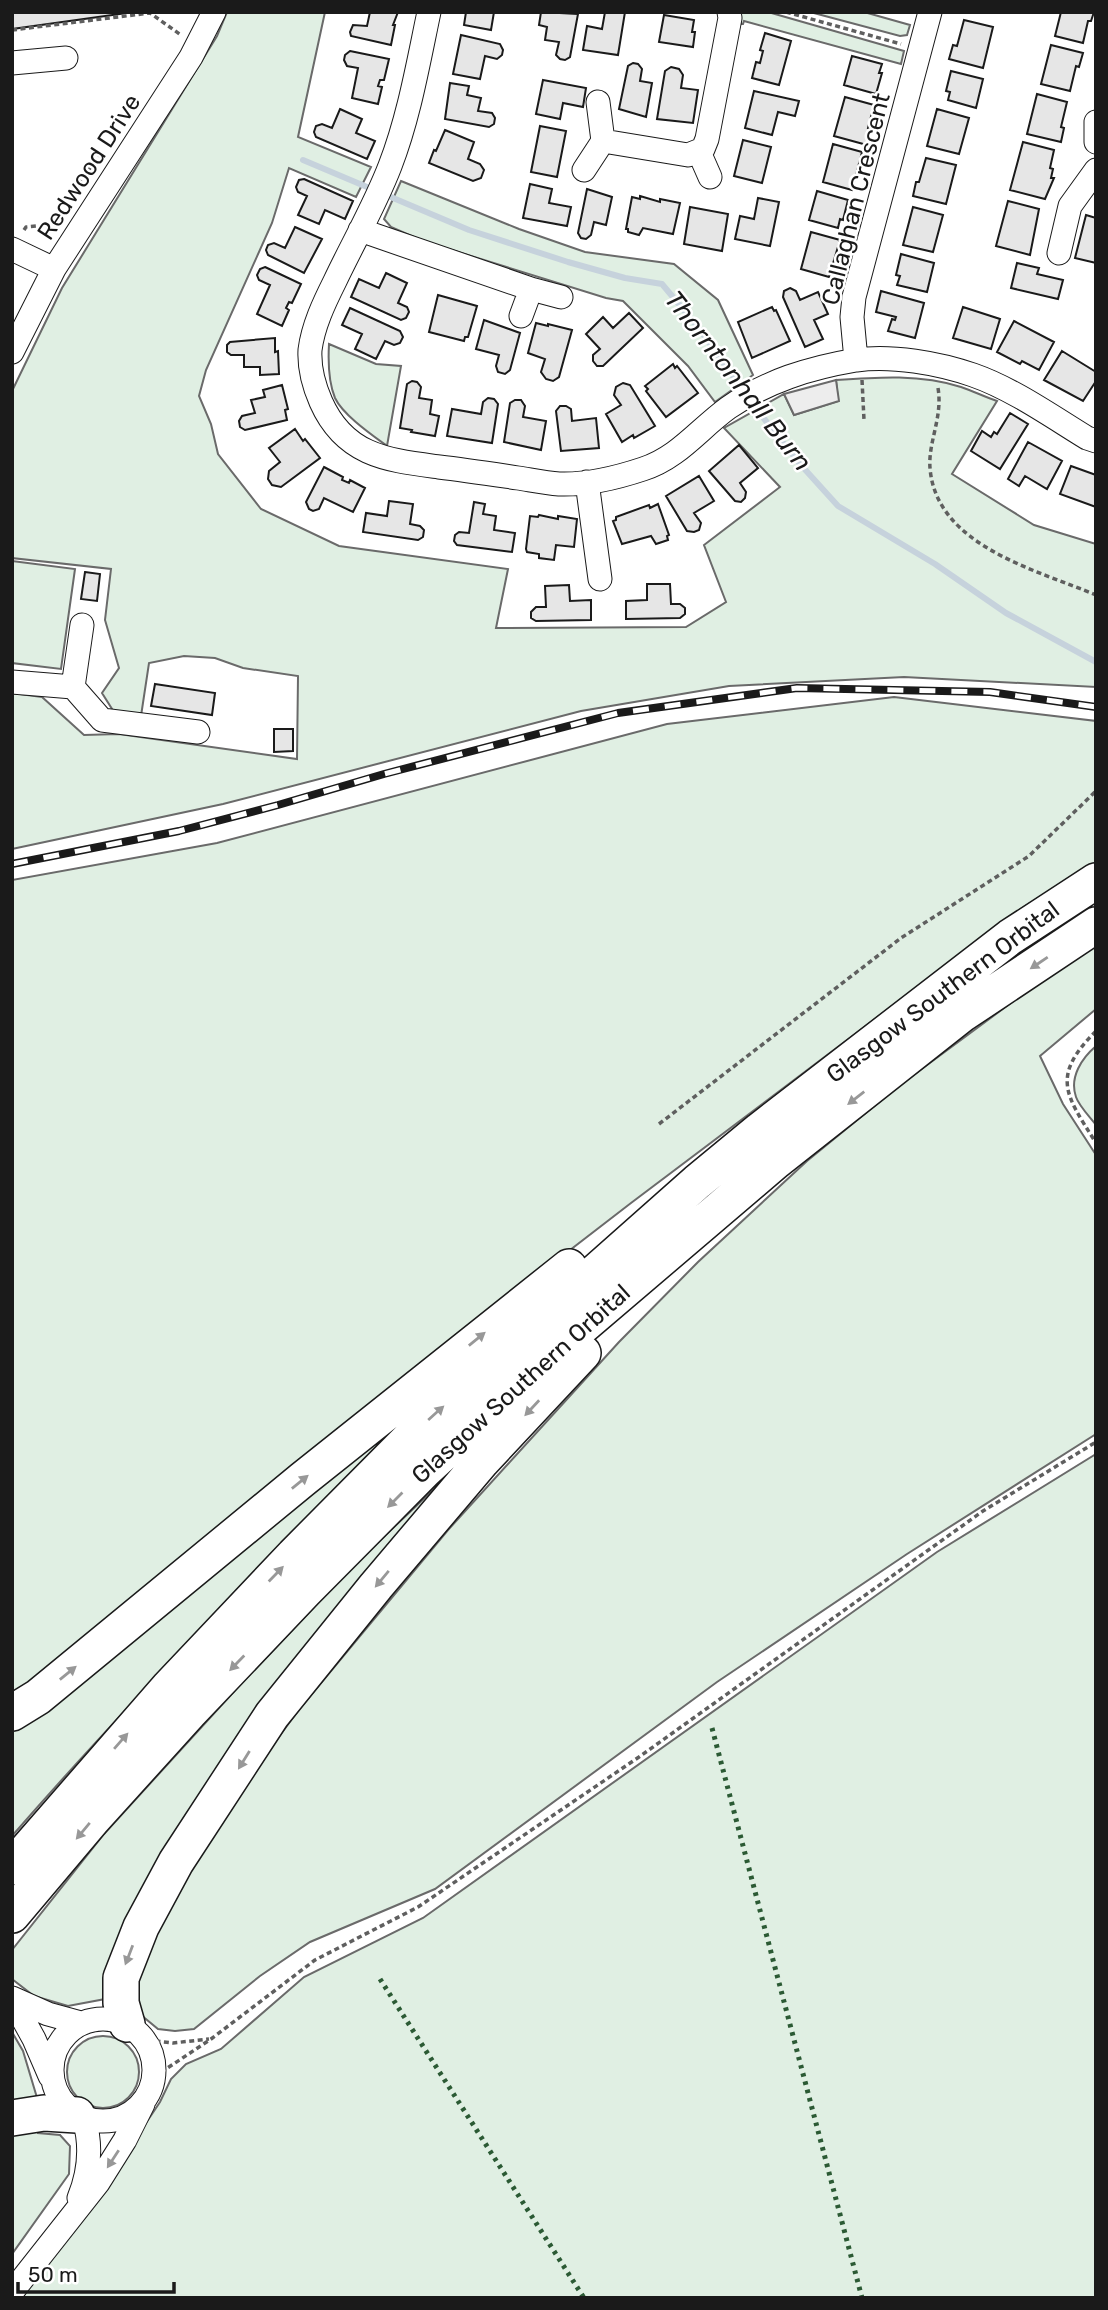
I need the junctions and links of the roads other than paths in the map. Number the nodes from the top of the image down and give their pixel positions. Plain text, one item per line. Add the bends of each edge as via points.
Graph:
1 (214, 12) edge
2 (429, 12) edge
3 (729, 12) edge
4 (930, 12) edge
5 (66, 58) dead end
6 (12, 63) edge
7 (598, 102) dead end
8 (1096, 122) edge
9 (603, 141) junction
10 (1096, 142) edge
11 (699, 152) junction
12 (584, 170) dead end
13 (1096, 170) edge
14 (710, 177) dead end
15 (360, 230) junction
16 (16, 243) edge
17 (1059, 253) dead end
18 (54, 269) junction
19 (531, 289) junction
20 (561, 297) dead end
21 (521, 316) dead end
22 (12, 352) edge
23 (859, 359) junction
24 (1096, 441) edge
25 (587, 482) junction
26 (600, 579) dead end
27 (82, 625) dead end
28 (12, 682) edge
29 (72, 687) junction
30 (198, 732) dead end
31 (1096, 881) edge
32 (1096, 925) edge
33 (697, 1181) junction
34 (712, 1215) junction
35 (12, 1713) edge
36 (12, 1867) edge
37 (12, 1915) edge
38 (12, 1999) edge
39 (81, 2023) junction
40 (135, 2032) junction
41 (52, 2079) junction
42 (144, 2102) junction
43 (80, 2117) junction
44 (12, 2118) edge
45 (74, 2211) junction
46 (12, 2292) edge

1 - 18 street, Redwood Drive via 191,57
2 - 15 street via 405,122 389,170
3 - 11 street via 707,139
4 - 23 street, Callaghan Crescent via 854,297 852,317
5 - 6 street
7 - 9 street
8 - 10 street
9 - 11 street via 688,155
9 - 12 street
11 - 14 street
13 - 17 street via 1070,206
15 - 19 street
15 - 25 street via 324,304 310,350 315,388 337,427 363,450 383,458 559,484
16 - 18 street
18 - 22 street, Redwood Drive
19 - 20 street
19 - 21 street
23 - 24 street via 934,365 974,375
23 - 25 street via 789,375 723,413 673,455 617,477
25 - 26 street
27 - 29 street
28 - 29 street
29 - 30 street via 102,720
31 - 33 highway, Glasgow Southern Orbital via 1010,937
32 -> 34 highway, Glasgow Southern Orbital via 961,1015
35 -> 33 highway via 38,1697 559,1273
36 -> 33 highway, Glasgow Southern Orbital via 169,1687 423,1425
34 -> 37 highway, Glasgow Southern Orbital via 424,1471 189,1713
34 -> 40 highway via 482,1461 272,1715 171,1871 141,1927 121,1978 121,2004
38 - 39 street
38 - 41 street
39 - 40 street via 105,2019
39 - 41 street via 57,2046
40 - 42 street via 151,2051 155,2067
41 - 43 street via 67,2108
42 - 43 street via 119,2120
42 -> 45 street via 113,2159
43 - 44 highway via 32,2114
43 - 45 street via 89,2137 89,2164
45 - 46 street

